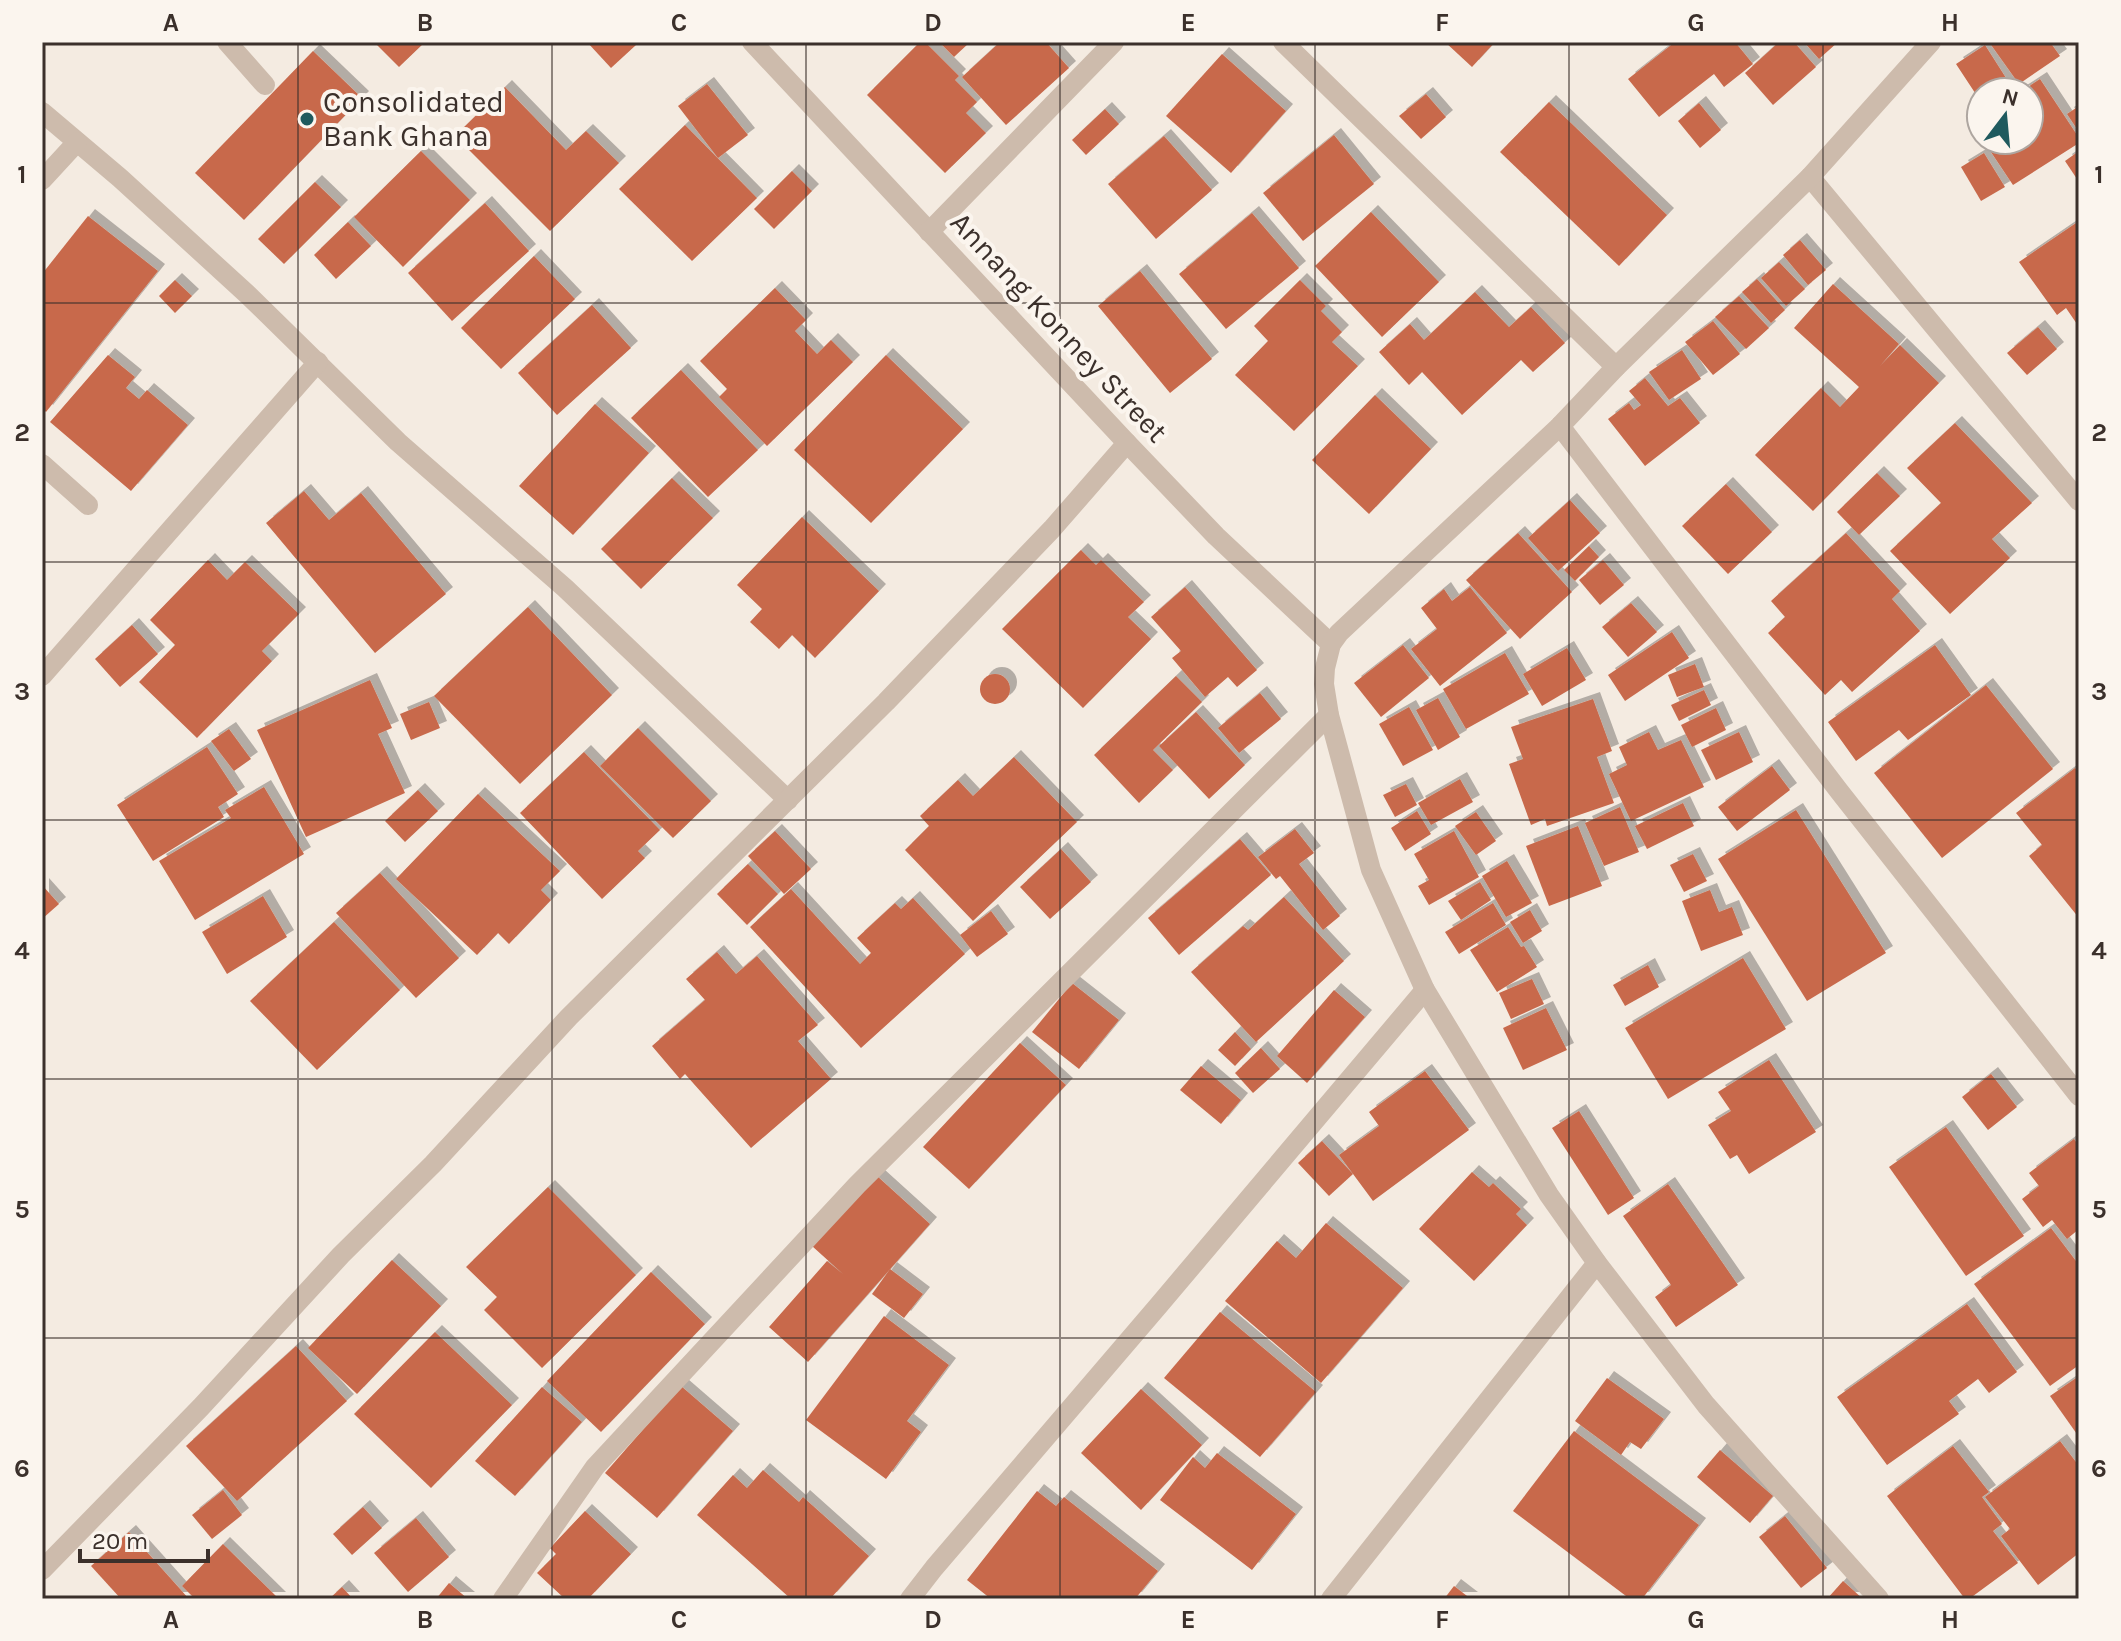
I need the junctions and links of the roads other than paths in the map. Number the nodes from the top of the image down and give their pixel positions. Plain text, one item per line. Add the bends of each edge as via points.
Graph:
1 (227, 42) edge
2 (752, 42) edge
3 (1114, 42) edge
4 (1283, 42) edge
5 (1931, 42) edge
6 (265, 85) dead end
7 (42, 112) edge
8 (77, 142) junction
9 (1810, 177) junction
10 (42, 180) edge
11 (929, 232) junction
12 (318, 362) junction
13 (1616, 367) junction
14 (1560, 426) junction
15 (1127, 443) junction
16 (42, 464) edge
17 (2079, 501) edge
18 (88, 505) dead end
19 (1331, 644) junction
20 (42, 676) edge
21 (1329, 715) junction
22 (788, 800) junction
23 (1425, 990) junction
24 (2079, 1096) edge
25 (1597, 1263) junction
26 (42, 1570) edge
27 (503, 1599) edge
28 (910, 1599) edge
29 (1331, 1599) edge
30 (1879, 1599) edge

1 - 6 street
2 - 11 street, Annang Konney Street
3 - 11 street
4 - 13 street
5 - 9 street
7 - 8 street
8 - 10 street
8 - 12 street
9 - 13 street
9 - 17 street
11 - 15 street, Annang Konney Street
12 - 20 street
12 - 22 street
13 - 14 street
14 - 19 street
14 - 24 street
15 - 19 street, Annang Konney Street
15 - 22 street via 1052,529
16 - 18 street
19 - 21 street via 1324,684
21 - 23 street via 1371,870
21 - 27 street via 846,1196 595,1467
22 - 26 street via 569,1017
23 - 25 street via 1549,1195
23 - 28 street
25 - 29 street
25 - 30 street via 1706,1405

